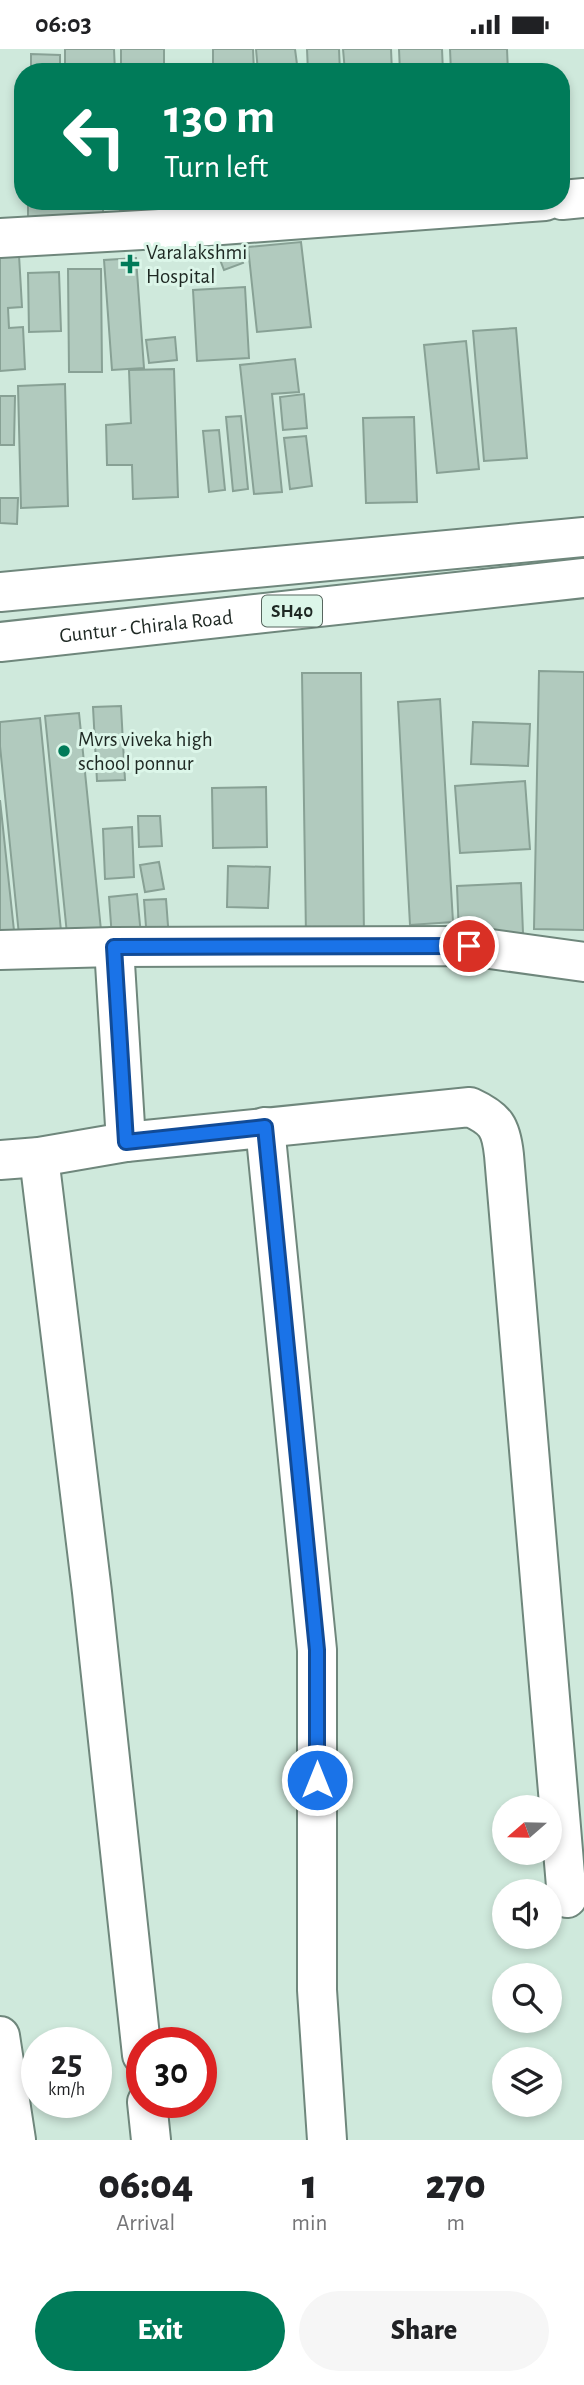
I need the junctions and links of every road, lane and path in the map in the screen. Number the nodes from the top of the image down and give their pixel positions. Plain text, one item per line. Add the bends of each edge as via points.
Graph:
1 (424, 210) edge
2 (0, 238) edge
3 (584, 537) edge
4 (359, 558) junction
5 (584, 578) edge
6 (0, 592) edge
7 (362, 603) junction
8 (0, 642) edge
9 (114, 947) junction
10 (0, 950) edge
11 (584, 962) edge
12 (265, 1127) junction
13 (126, 1142) junction
14 (39, 1157) junction
15 (0, 1160) edge
16 (567, 1898) dead end
17 (139, 2027) edge
18 (0, 2036) edge
19 (149, 2118) edge
20 (16, 2140) edge
21 (151, 2140) edge
22 (327, 2140) edge

1 - 2 street
3 - 4 street, SH40
4 - 6 street, SH40
4 - 7 street
5 - 7 street, Guntur - Chirala Road / SH40
7 - 8 street, Guntur - Chirala Road / SH40
9 - 10 street
9 - 11 street via 469,946
9 - 13 street
12 - 13 street
12 - 16 street via 470,1107 488,1115 502,1133
12 - 22 street via 317,1650 317,1990
13 - 14 street
14 - 15 street
14 - 17 street
18 - 20 street
19 - 21 street

